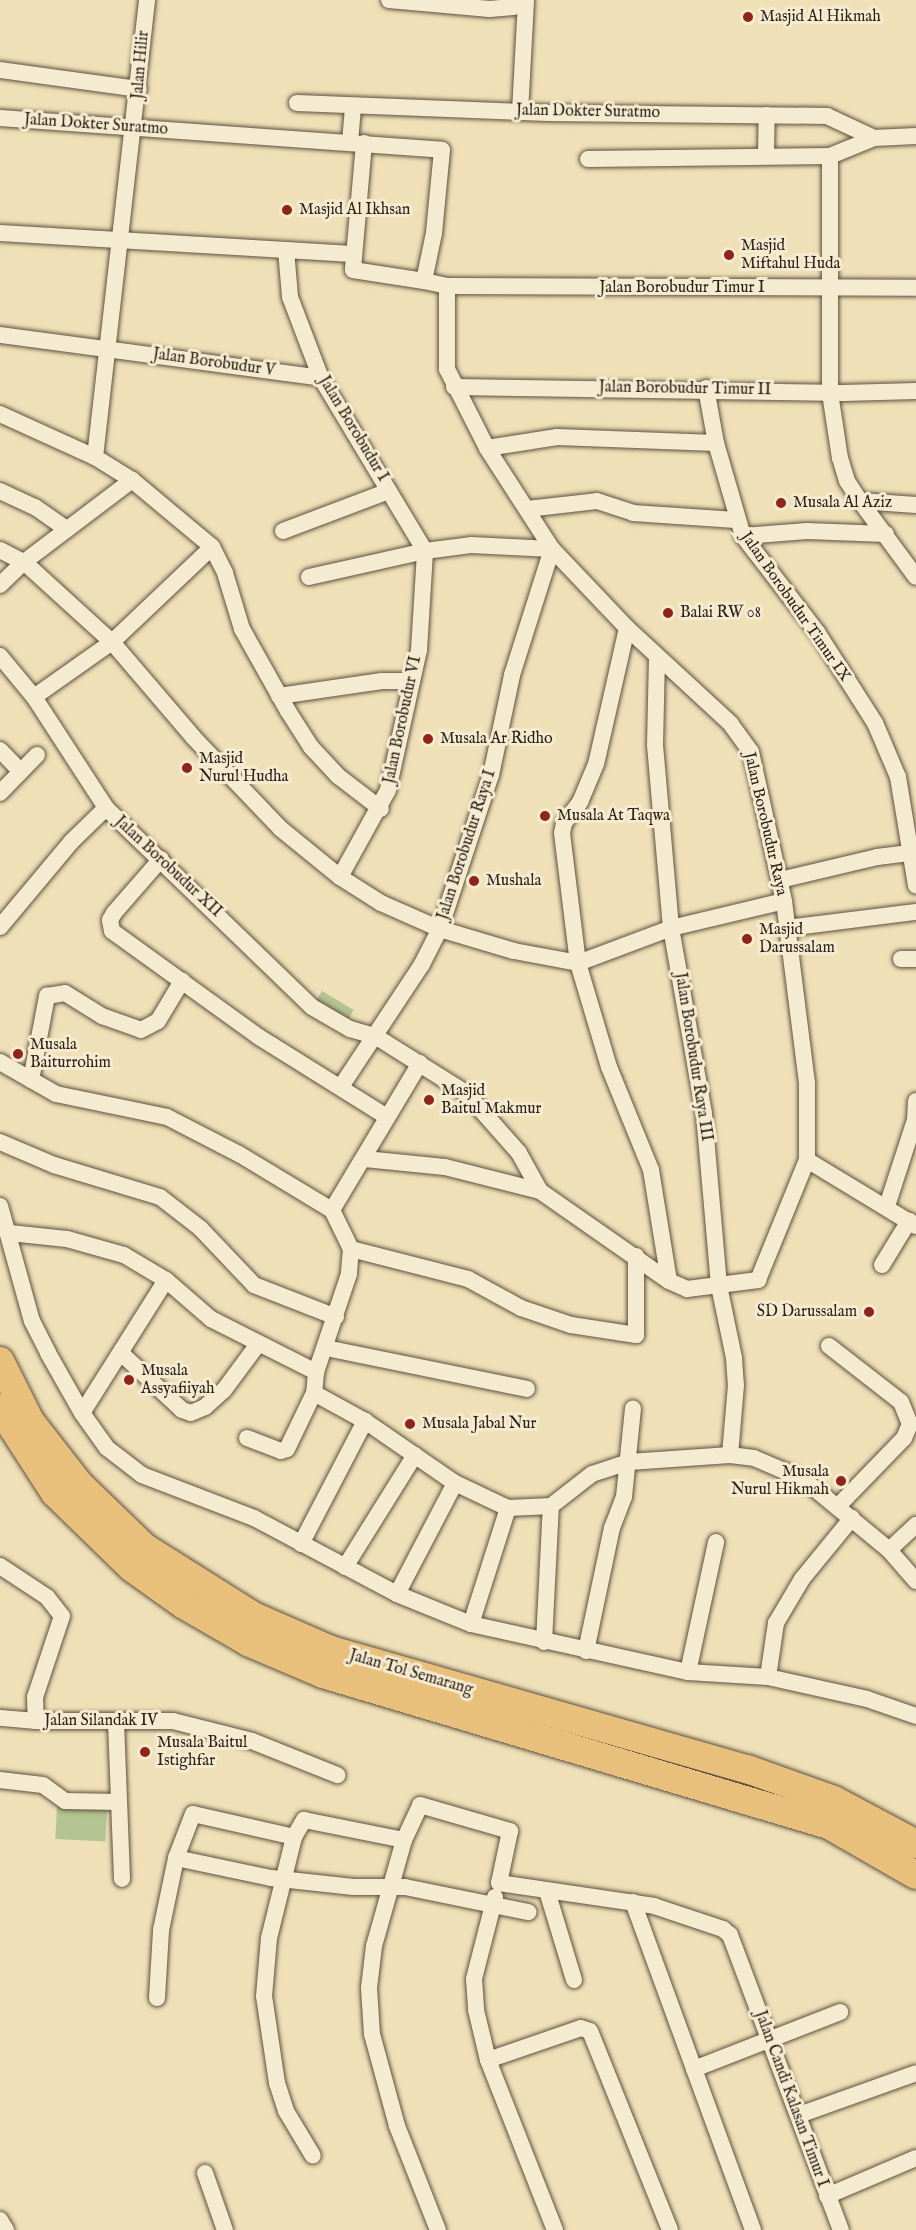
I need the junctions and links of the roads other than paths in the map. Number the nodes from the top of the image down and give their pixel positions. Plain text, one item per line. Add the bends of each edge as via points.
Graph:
1 (147, 0) edge
2 (389, 0) edge
3 (526, 0) edge
4 (437, 1) edge
5 (0, 70) edge
6 (139, 90) junction
7 (297, 103) dead end
8 (353, 106) junction
9 (520, 112) junction
10 (767, 115) junction
11 (0, 118) edge
12 (135, 129) junction
13 (916, 136) edge
14 (874, 138) junction
15 (357, 142) junction
16 (766, 154) junction
17 (830, 156) junction
18 (588, 159) dead end
19 (0, 233) edge
20 (122, 243) junction
21 (286, 250) junction
22 (352, 254) junction
23 (424, 281) junction
24 (447, 286) junction
25 (829, 286) junction
26 (916, 288) edge
27 (0, 335) edge
28 (107, 348) junction
29 (321, 378) junction
30 (454, 387) junction
31 (706, 388) junction
32 (916, 391) edge
33 (830, 393) junction
34 (0, 414) edge
35 (716, 443) junction
36 (487, 448) junction
37 (95, 457) junction
38 (132, 480) junction
39 (0, 491) edge
40 (389, 491) junction
41 (860, 501) junction
42 (916, 505) edge
43 (527, 509) junction
44 (736, 520) junction
45 (67, 530) junction
46 (283, 531) dead end
47 (886, 534) junction
48 (743, 536) junction
49 (212, 548) junction
50 (552, 549) junction
51 (0, 550) edge
52 (425, 551) junction
53 (24, 562) junction
54 (309, 577) dead end
55 (916, 577) edge
56 (0, 585) edge
57 (627, 628) junction
58 (112, 642) junction
59 (657, 657) junction
60 (2, 664) edge
61 (412, 681) junction
62 (279, 696) junction
63 (34, 697) junction
64 (0, 750) edge
65 (37, 755) dead end
66 (20, 771) junction
67 (0, 793) edge
68 (105, 808) junction
69 (381, 809) junction
70 (914, 852) edge
71 (161, 859) junction
72 (340, 877) junction
73 (780, 880) junction
74 (916, 886) edge
75 (784, 901) junction
76 (916, 912) edge
77 (0, 927) edge
78 (671, 928) junction
79 (787, 928) junction
80 (440, 929) junction
81 (578, 963) junction
82 (182, 981) junction
83 (375, 1036) junction
84 (0, 1062) edge
85 (420, 1063) junction
86 (31, 1080) junction
87 (342, 1085) junction
88 (916, 1101) edge
89 (387, 1117) junction
90 (915, 1120) edge
91 (0, 1142) edge
92 (364, 1159) junction
93 (807, 1160) junction
94 (540, 1191) junction
95 (0, 1206) edge
96 (886, 1206) junction
97 (332, 1210) junction
98 (913, 1223) edge
99 (10, 1233) junction
100 (351, 1249) junction
101 (636, 1256) junction
102 (882, 1265) dead end
103 (166, 1280) junction
104 (669, 1281) junction
105 (718, 1286) junction
106 (336, 1317) junction
107 (258, 1344) junction
108 (829, 1346) dead end
109 (326, 1348) junction
110 (122, 1354) junction
111 (0, 1361) edge
112 (316, 1372) junction
113 (527, 1389) dead end
114 (314, 1393) junction
115 (0, 1408) edge
116 (633, 1408) dead end
117 (82, 1413) junction
118 (365, 1421) junction
119 (0, 1433) edge
120 (247, 1438) dead end
121 (415, 1455) junction
122 (730, 1455) junction
123 (629, 1461) junction
124 (454, 1483) junction
125 (55, 1493) junction
126 (551, 1506) junction
127 (838, 1506) junction
128 (508, 1508) junction
129 (852, 1518) junction
130 (916, 1525) edge
131 (716, 1542) dead end
132 (301, 1544) junction
133 (890, 1550) junction
134 (0, 1566) edge
135 (345, 1567) junction
136 (916, 1581) edge
137 (397, 1594) junction
138 (471, 1624) junction
139 (544, 1642) junction
140 (586, 1651) junction
141 (688, 1672) junction
142 (768, 1677) junction
143 (916, 1716) edge
144 (0, 1718) edge
145 (36, 1720) junction
146 (116, 1722) junction
147 (337, 1775) dead end
148 (0, 1780) edge
149 (119, 1802) junction
150 (294, 1837) junction
151 (404, 1840) junction
152 (916, 1844) edge
153 (176, 1858) junction
154 (916, 1875) edge
155 (283, 1878) junction
156 (122, 1879) dead end
157 (499, 1883) junction
158 (390, 1887) junction
159 (547, 1891) junction
160 (633, 1902) junction
161 (492, 1906) junction
162 (528, 1912) dead end
163 (574, 1980) dead end
164 (157, 1998) dead end
165 (840, 2012) dead end
166 (769, 2039) junction
167 (488, 2060) junction
168 (694, 2069) junction
169 (916, 2073) edge
170 (799, 2115) junction
171 (314, 2156) dead end
172 (916, 2158) edge
173 (205, 2173) dead end
174 (827, 2196) junction
175 (0, 2220) edge
176 (6, 2230) edge
177 (225, 2230) edge
178 (438, 2230) edge
179 (555, 2230) edge
180 (670, 2230) edge
181 (753, 2230) edge
182 (841, 2230) edge

1 - 6 street, Jalan Hilir
2 - 4 street
3 - 4 street via 513,7 490,9
3 - 9 street
5 - 6 street
6 - 12 street, Jalan Hilir
7 - 8 street, Jalan Dokter Suratmo
8 - 9 street, Jalan Dokter Suratmo
8 - 15 street
9 - 10 street, Jalan Dokter Suratmo
10 - 14 street, Jalan Dokter Suratmo via 827,116
10 - 16 street
11 - 12 street, Jalan Dokter Suratmo
12 - 15 street, Jalan Dokter Suratmo
12 - 20 street
13 - 14 street, Jalan Dokter Suratmo
14 - 17 street, Jalan Dokter Suratmo
15 - 22 street
15 - 23 street, Jalan Dokter Suratmo via 443,152
16 - 17 street, Jalan Dokter Suratmo
16 - 18 street, Jalan Dokter Suratmo
17 - 25 street
19 - 20 street
20 - 21 street
20 - 28 street
21 - 22 street
21 - 29 street, Jalan Borobudur I via 290,297
22 - 23 street, Jalan Borobudur Timur I via 353,270 360,273
23 - 24 street, Jalan Borobudur Timur I
24 - 25 street, Jalan Borobudur Timur I
24 - 30 street, Jalan Borobudur Raya via 447,369
25 - 26 street, Jalan Borobudur Timur I
25 - 33 street
27 - 28 street, Jalan Borobudur V
28 - 29 street, Jalan Borobudur V
28 - 37 street
29 - 40 street, Jalan Borobudur I
30 - 31 street, Jalan Borobudur Timur II
30 - 36 street, Jalan Borobudur Raya
31 - 33 street, Jalan Borobudur Timur II
31 - 35 street, Jalan Borobudur Timur IX
32 - 33 street, Jalan Borobudur Timur II
33 - 41 street via 840,458 847,481
34 - 37 street
35 - 36 street via 557,437
35 - 44 street, Jalan Borobudur Timur IX
36 - 43 street, Jalan Borobudur Raya
37 - 38 street
38 - 45 street
38 - 49 street
39 - 45 street via 35,507
40 - 46 street
40 - 52 street, Jalan Borobudur I
41 - 42 street
41 - 47 street
43 - 44 street via 597,501 633,513
43 - 50 street, Jalan Borobudur Raya
44 - 48 street, Jalan Borobudur Timur IX
45 - 53 street
47 - 48 street via 807,531
47 - 55 street
48 - 70 street, Jalan Borobudur Timur IX via 817,632 875,723 898,777
49 - 58 street
49 - 62 street via 225,573 242,629
50 - 52 street via 471,545
50 - 57 street, Jalan Borobudur Raya
50 - 80 street, Jalan Borobudur Raya I via 512,675 491,775
51 - 53 street
52 - 54 street
52 - 61 street, Jalan Borobudur VI
53 - 56 street
53 - 58 street
57 - 59 street, Jalan Borobudur Raya
57 - 81 street via 596,764 562,833
58 - 63 street
58 - 72 street via 193,737 281,829
59 - 73 street, Jalan Borobudur Raya via 731,724 751,752
59 - 78 street, Jalan Borobudur Raya III via 655,744
60 - 63 street, Jalan Borobudur XII
61 - 62 street via 382,681
61 - 69 street, Jalan Borobudur VI
62 - 69 street via 311,747 338,776
63 - 68 street, Jalan Borobudur XII
64 - 66 street
65 - 66 street
66 - 67 street
68 - 71 street, Jalan Borobudur XII
68 - 77 street
69 - 72 street, Jalan Borobudur VI
70 - 73 street
70 - 74 street, Jalan Borobudur Timur IX
71 - 82 street via 114,913 110,926
71 - 83 street, Jalan Borobudur XII via 312,1007 350,1029
72 - 80 street via 381,903
73 - 75 street, Jalan Borobudur Raya
75 - 78 street
75 - 79 street, Jalan Borobudur Raya
76 - 79 street
78 - 81 street
78 - 105 street, Jalan Borobudur Raya III via 704,1114
79 - 93 street, Jalan Borobudur Raya via 807,1083
80 - 81 street via 514,951
80 - 83 street, Jalan Borobudur Raya I
81 - 104 street via 609,1067 651,1170
82 - 86 street via 158,1021 141,1030 102,1016 65,993 47,996
82 - 87 street via 259,1037
83 - 85 street, Jalan Borobudur XII
83 - 87 street, Jalan Borobudur Raya I
84 - 86 street
85 - 89 street
85 - 94 street, Jalan Borobudur XII via 466,1093 495,1123 519,1153
86 - 97 street via 56,1094 88,1103 167,1117 239,1154
87 - 89 street
88 - 90 street
89 - 92 street
90 - 96 street
91 - 106 street via 54,1165 160,1197 200,1228 254,1286
92 - 94 street via 445,1167
92 - 97 street
93 - 96 street
93 - 105 street, Jalan Borobudur Raya via 758,1280
94 - 101 street
95 - 99 street
96 - 98 street
97 - 100 street
98 - 102 street
99 - 103 street via 100,1245
99 - 117 street via 32,1321
100 - 101 street via 468,1279 521,1308 572,1325 636,1335
100 - 106 street via 349,1274
101 - 104 street
103 - 107 street via 211,1319
103 - 110 street
104 - 105 street via 687,1289
105 - 122 street, Jalan Borobudur Raya III via 736,1385
106 - 109 street
107 - 110 street via 224,1390 198,1412 182,1410
107 - 112 street
108 - 127 street via 901,1402 910,1424 904,1438
109 - 112 street
109 - 113 street
110 - 117 street
111 - 152 highway, Jalan Tol Semarang via 30,1420 79,1484 144,1547 253,1616 331,1650 747,1769 834,1800
112 - 114 street
114 - 118 street
114 - 120 street via 287,1449 281,1451
115 - 125 highway, Jalan Tol Semarang
116 - 123 street
117 - 132 street via 108,1448 142,1475 254,1518
118 - 121 street
118 - 132 street
119 - 125 highway
121 - 124 street
121 - 135 street
122 - 123 street
122 - 127 street via 777,1466 803,1479
123 - 126 street via 592,1474
123 - 140 street
124 - 128 street
124 - 137 street
125 - 154 highway, Jalan Tol Semarang via 131,1567 184,1605 248,1642 323,1674 829,1825
126 - 128 street
126 - 139 street
127 - 129 street
128 - 138 street
129 - 133 street
129 - 142 street via 802,1579 776,1623
130 - 133 street
131 - 141 street
132 - 135 street
133 - 136 street
134 - 145 street via 47,1597 62,1616 35,1696
135 - 137 street
137 - 138 street
138 - 139 street
139 - 140 street
140 - 141 street
141 - 142 street
142 - 143 street via 867,1699
144 - 145 street, Jalan Silandak IV
145 - 146 street, Jalan Silandak IV
146 - 147 street, Jalan Silandak IV via 173,1722 241,1738
146 - 149 street
148 - 149 street via 43,1785 65,1802
149 - 156 street
150 - 151 street via 304,1820
150 - 153 street via 196,1813 190,1816
150 - 155 street
151 - 157 street via 420,1805 510,1831
151 - 158 street
153 - 155 street
153 - 164 street via 161,1930
155 - 158 street via 354,1887
155 - 171 street via 265,1967 267,2027 286,2111
157 - 159 street, Jalan Candi Kalasan Timur I
157 - 161 street
158 - 161 street
158 - 178 street via 374,1946 369,1988 372,2034 397,2126
159 - 160 street, Jalan Candi Kalasan Timur I
159 - 163 street
160 - 166 street, Jalan Candi Kalasan Timur I via 723,1929 730,1935
160 - 168 street
161 - 162 street
161 - 167 street via 474,1979 476,2010
165 - 166 street
166 - 168 street
166 - 170 street, Jalan Candi Kalasan Timur I
167 - 179 street
167 - 180 street via 581,2028 590,2031
168 - 181 street
169 - 170 street
170 - 174 street, Jalan Candi Kalasan Timur I
172 - 174 street
173 - 177 street
174 - 182 street, Jalan Candi Kalasan Timur I
175 - 176 street

